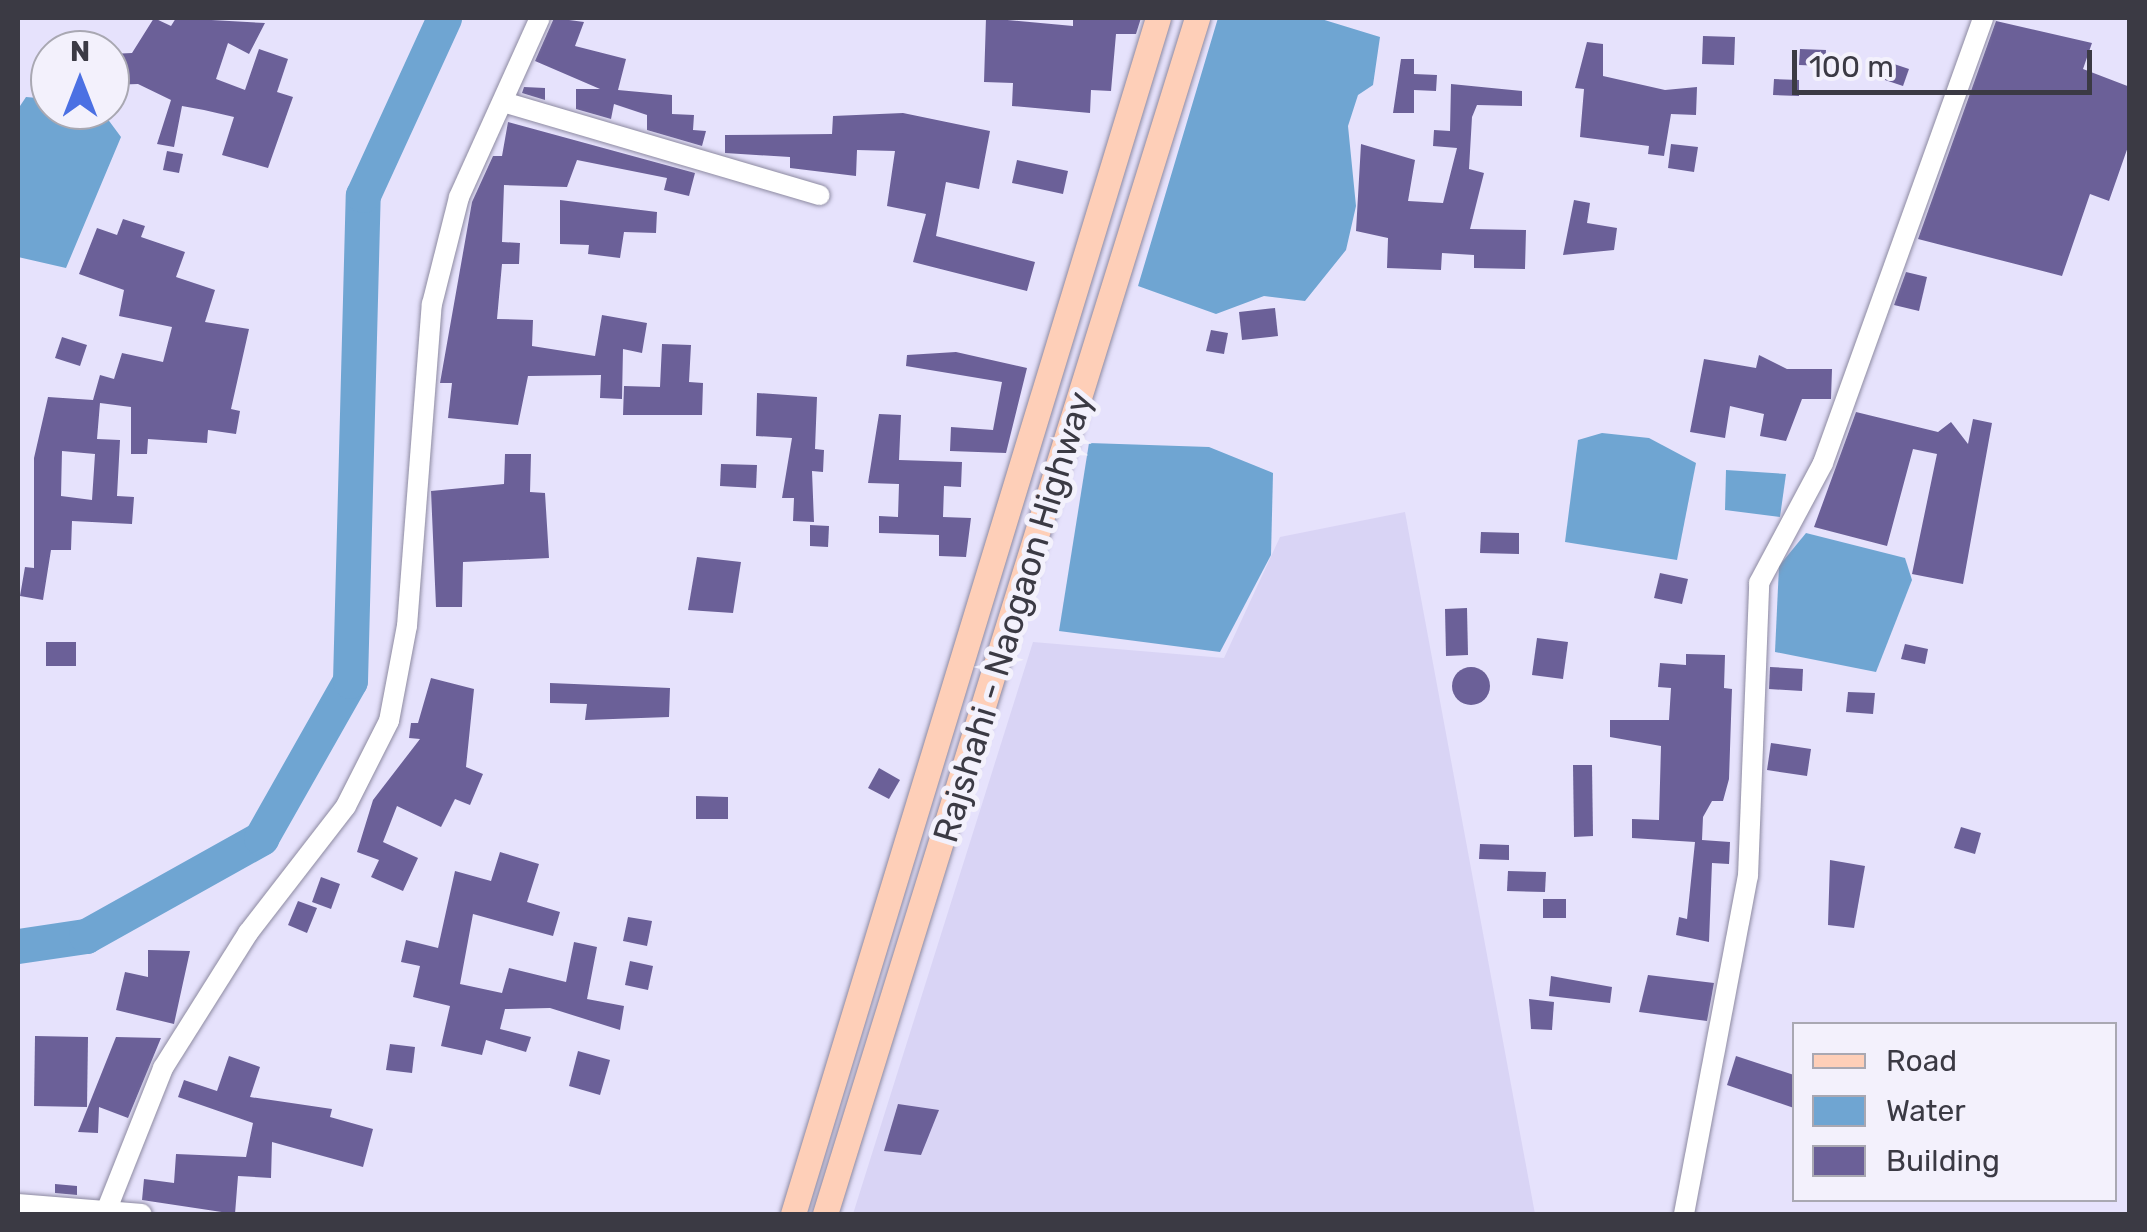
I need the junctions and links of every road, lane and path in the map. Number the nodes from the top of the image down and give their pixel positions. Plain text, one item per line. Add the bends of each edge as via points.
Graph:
1 (540, 18) edge
2 (1158, 18) edge
3 (1197, 18) edge
4 (1983, 18) edge
5 (503, 102) junction
6 (820, 195) dead end
7 (18, 1204) edge
8 (106, 1213) edge
9 (142, 1214) edge
10 (793, 1214) edge
11 (825, 1214) edge
12 (1684, 1214) edge

1 - 5 street
2 - 10 main road, Rajshahi - Naogaon Highway
3 - 11 main road, Rajshahi - Naogaon Highway
4 - 12 street via 1822,464 1759,583 1748,876
5 - 6 street
5 - 8 street via 459,197 432,304 407,626 389,721 346,806 248,933 163,1068
7 - 8 street
8 - 9 street

